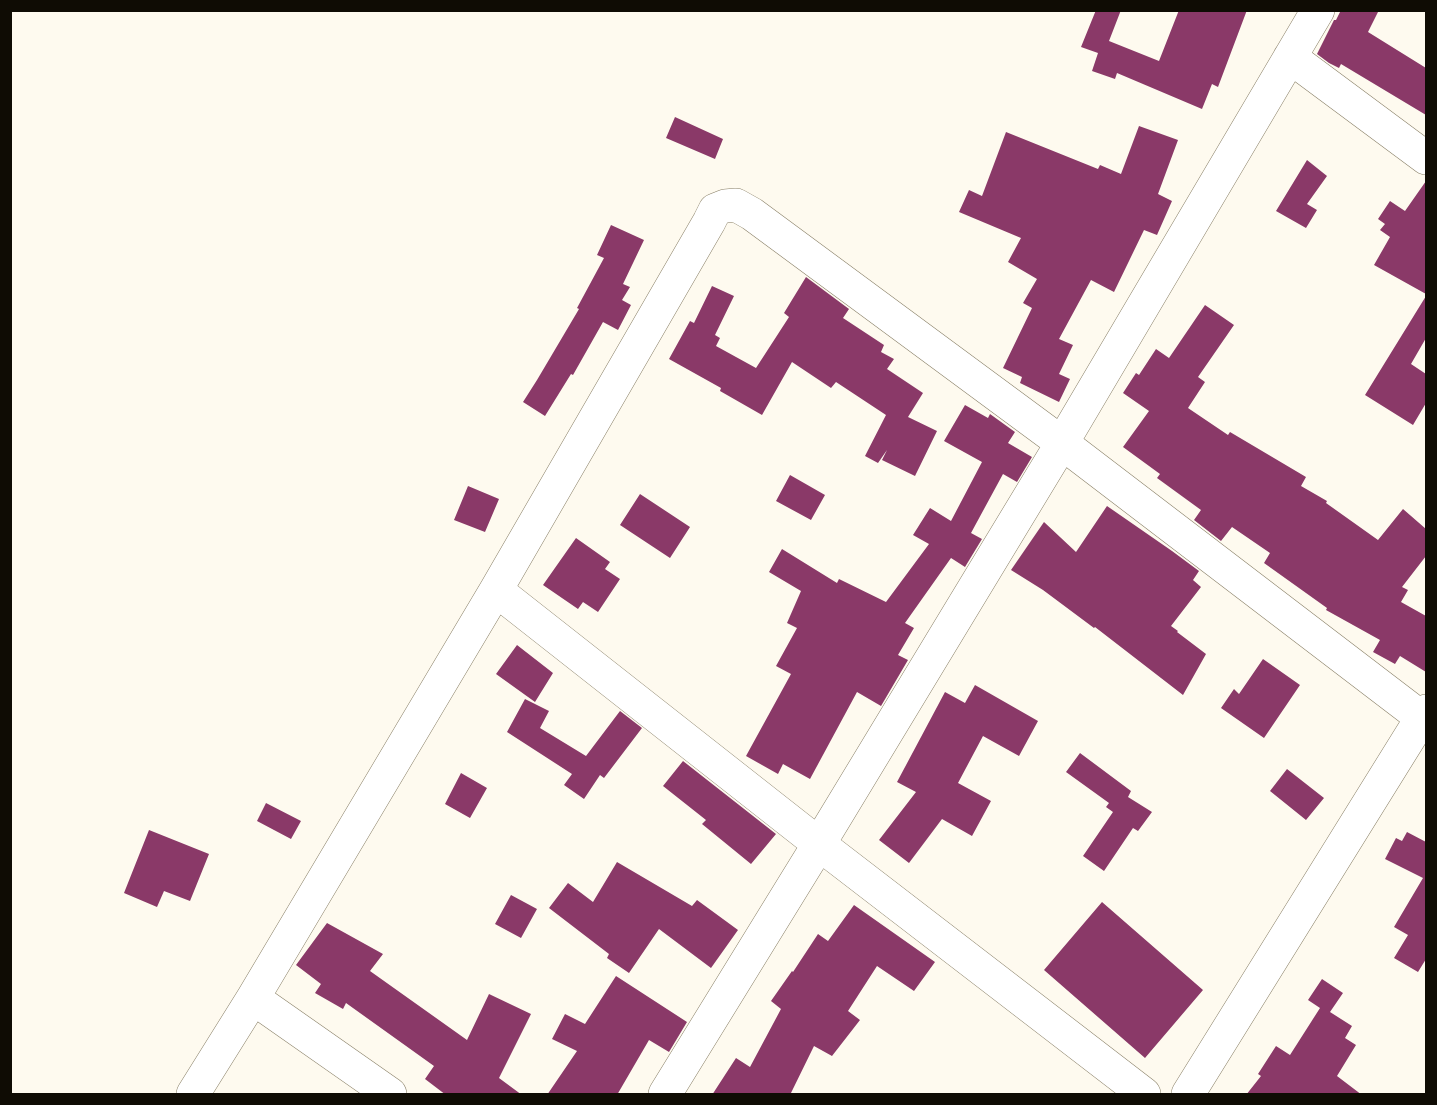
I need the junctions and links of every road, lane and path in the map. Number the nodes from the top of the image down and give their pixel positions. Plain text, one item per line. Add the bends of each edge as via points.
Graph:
1 (1318, 10) edge
2 (1290, 57) junction
3 (1426, 158) edge
4 (1062, 443) junction
5 (496, 590) junction
6 (1425, 716) edge
7 (819, 844) junction
8 (254, 998) junction
9 (193, 1095) edge
10 (390, 1095) edge
11 (665, 1095) edge
12 (1144, 1095) edge
13 (1188, 1095) edge

1 - 2 street
2 - 3 street
2 - 4 street
4 - 5 street via 752,214 736,206 725,206 715,210
4 - 6 street
4 - 7 street
5 - 7 street
5 - 8 street
6 - 13 street
7 - 11 street
7 - 12 street
8 - 9 street
8 - 10 street

